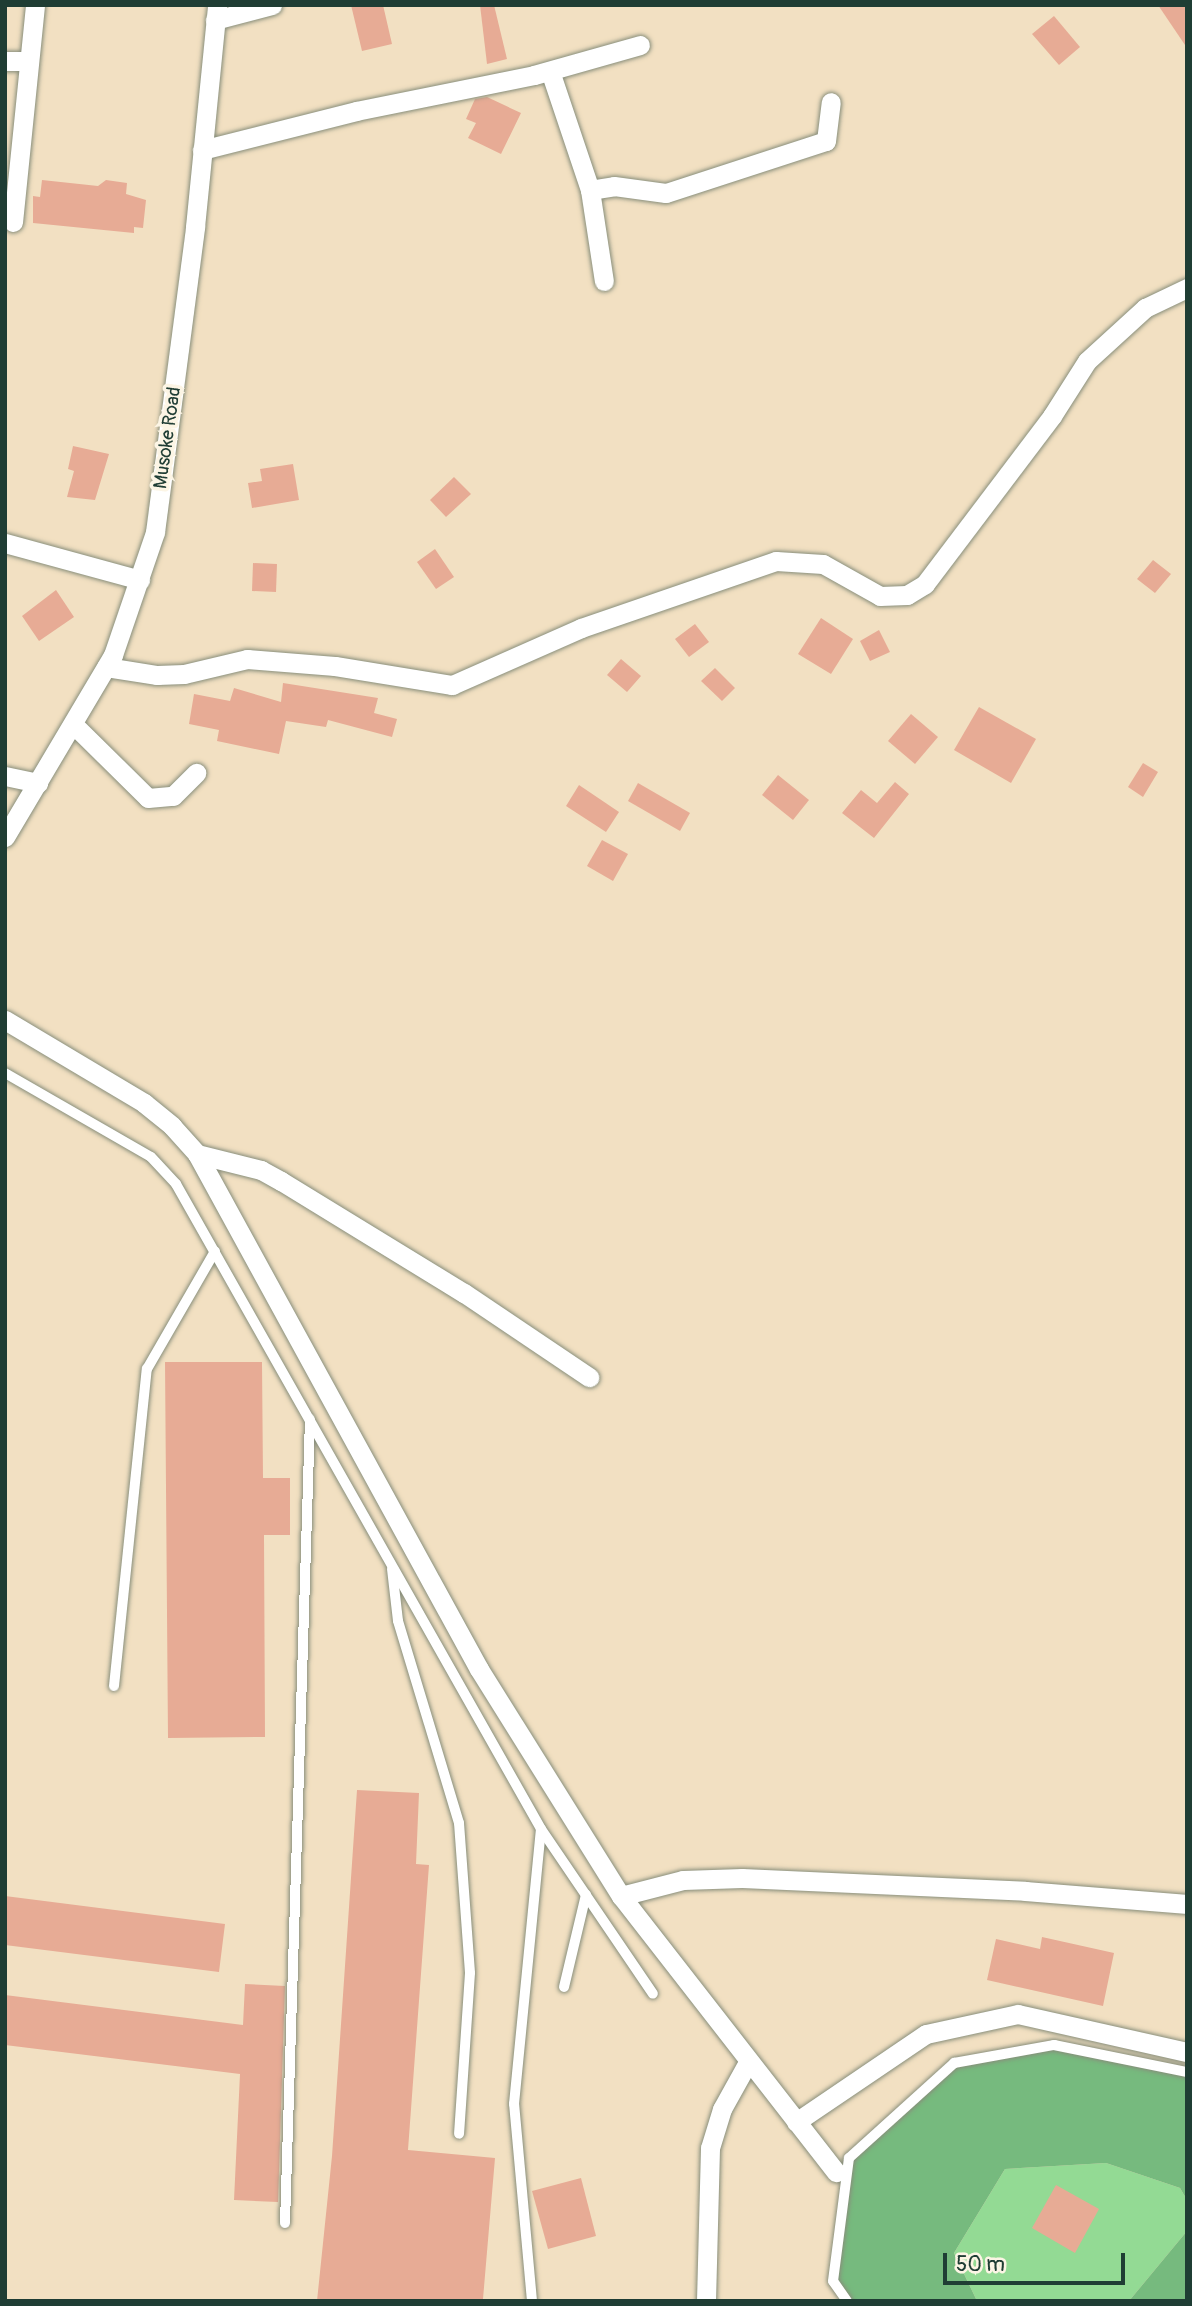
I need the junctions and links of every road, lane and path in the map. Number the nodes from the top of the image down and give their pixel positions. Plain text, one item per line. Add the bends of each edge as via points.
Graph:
1 (35, 5) edge
2 (272, 5) edge
3 (216, 13) edge
4 (640, 45) dead end
5 (5, 61) edge
6 (29, 61) junction
7 (550, 71) junction
8 (831, 102) dead end
9 (202, 150) junction
10 (590, 190) junction
11 (13, 222) dead end
12 (604, 281) dead end
13 (1187, 288) edge
14 (5, 542) edge
15 (140, 580) junction
16 (106, 667) junction
17 (73, 724) junction
18 (196, 773) dead end
19 (5, 776) edge
20 (38, 783) junction
21 (5, 836) edge
22 (5, 1020) edge
23 (5, 1073) edge
24 (197, 1154) junction
25 (215, 1251) junction
26 (589, 1377) dead end
27 (310, 1418) junction
28 (391, 1561) junction
29 (114, 1686) dead end
30 (541, 1829) junction
31 (586, 1895) junction
32 (621, 1896) junction
33 (1187, 1904) edge
34 (565, 1987) dead end
35 (653, 1994) dead end
36 (1187, 2052) edge
37 (748, 2062) junction
38 (1187, 2072) edge
39 (796, 2122) junction
40 (459, 2134) dead end
41 (836, 2172) dead end
42 (285, 2223) dead end
43 (709, 2295) edge
44 (533, 2301) edge
45 (847, 2301) edge

1 - 6 street
2 - 3 street
3 - 9 street, Musoke Road
4 - 7 street
5 - 6 street
6 - 11 street
7 - 9 street
7 - 10 street
8 - 10 street via 826,141 666,193 614,186
9 - 15 street, Musoke Road via 155,532
10 - 12 street
13 - 16 street via 1145,308 1087,361 1052,416 925,584 907,595 880,596 823,564 776,561 581,628 511,657 477,678 452,685 335,666 247,659 184,674
14 - 15 street
15 - 16 street, Musoke Road
16 - 17 street, Musoke Road
17 - 18 street via 148,798 173,796
17 - 20 street, Musoke Road
19 - 20 street
20 - 21 street, Musoke Road
22 - 24 street via 144,1103
23 - 25 lane via 151,1157 176,1184
24 - 26 street via 261,1170 281,1181 464,1293
24 - 32 street via 479,1669
25 - 27 lane
25 - 29 lane via 147,1369
27 - 28 lane
27 - 42 lane
28 - 30 lane
28 - 40 lane via 398,1621 458,1823 470,1973
30 - 31 lane
30 - 44 lane via 514,2104
31 - 34 lane
31 - 35 lane
32 - 33 street via 683,1880 742,1878 1025,1891
32 - 37 street
36 - 39 street via 1018,2014 926,2035
37 - 39 street
37 - 43 street via 722,2109 710,2148
38 - 45 lane via 1054,2045 954,2063 849,2158 833,2281
39 - 41 street

